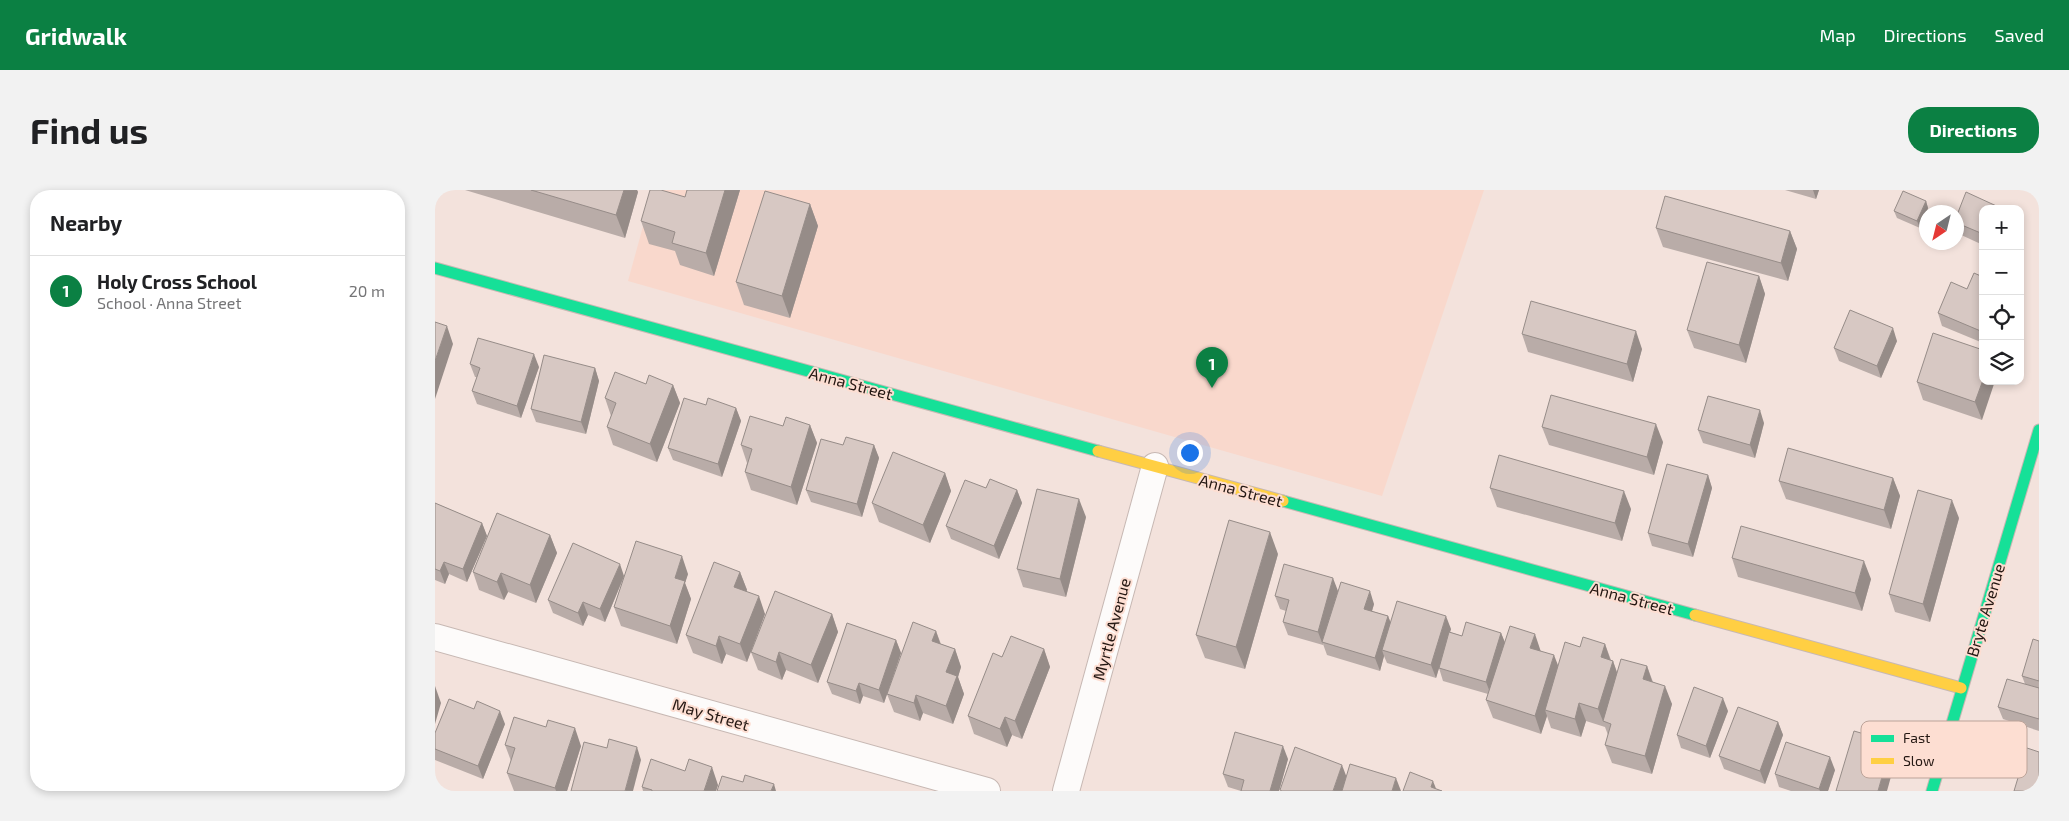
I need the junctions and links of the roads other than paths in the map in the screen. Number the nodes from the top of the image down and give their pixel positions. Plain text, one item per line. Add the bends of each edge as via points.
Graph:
1 (435, 268) edge
2 (2039, 430) edge
3 (1155, 466) junction
4 (435, 637) edge
5 (1961, 688) junction
6 (1952, 721) edge
7 (1936, 778) edge
8 (987, 791) edge
9 (1066, 791) edge
10 (1932, 791) edge

1 - 3 street, Anna Street
2 - 5 street, Bryte Avenue
3 - 5 street, Anna Street
3 - 9 street, Myrtle Avenue
4 - 8 street, May Street
5 - 6 street, Bryte Avenue
7 - 10 street, Bryte Avenue

